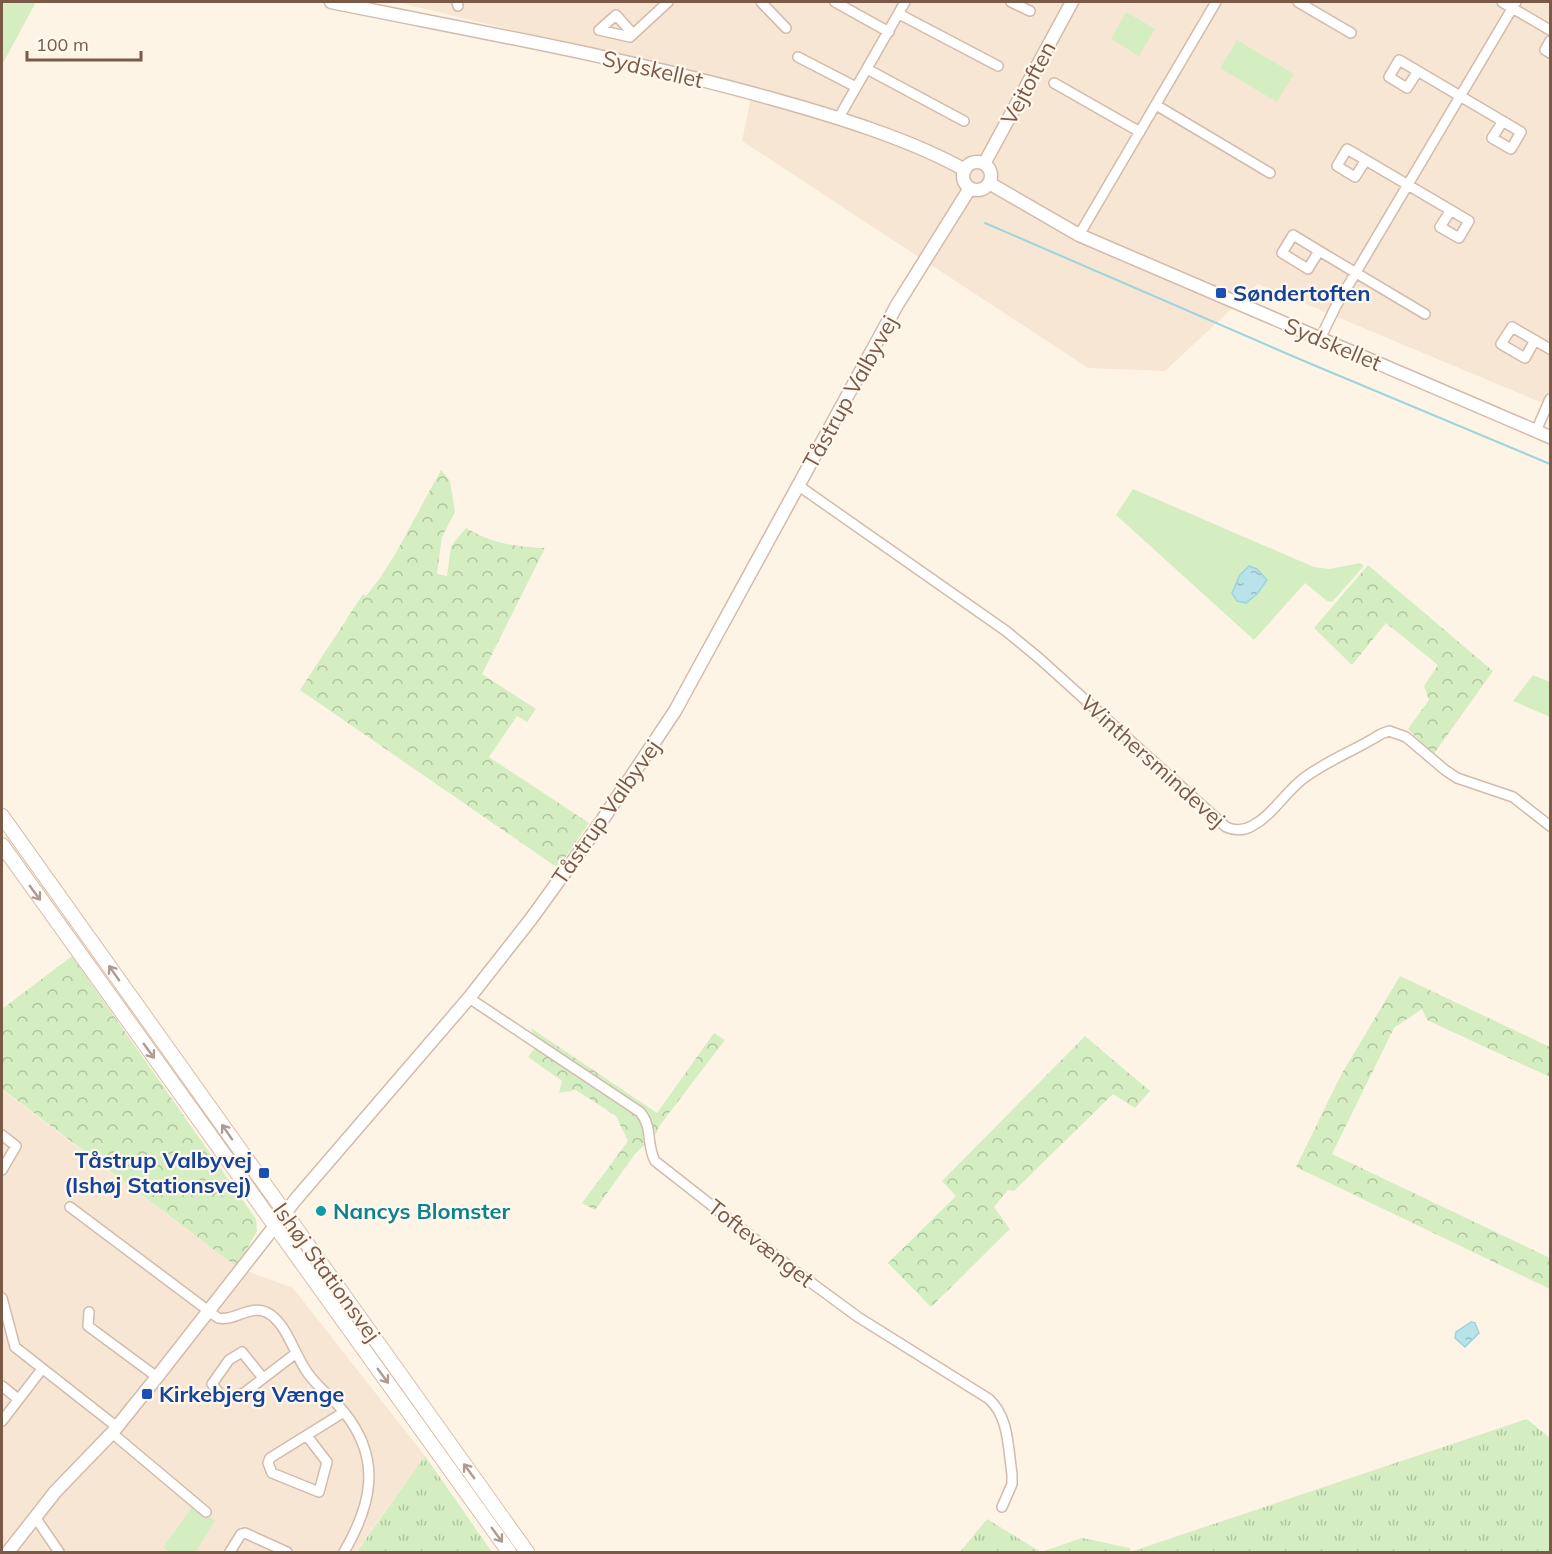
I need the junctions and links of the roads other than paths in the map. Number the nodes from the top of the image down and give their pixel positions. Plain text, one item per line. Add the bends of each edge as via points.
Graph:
1 (331, 2) edge
2 (668, 2) edge
3 (761, 2) edge
4 (836, 2) edge
5 (905, 2) edge
6 (1011, 2) edge
7 (1072, 2) edge
8 (1216, 2) edge
9 (1298, 2) edge
10 (1502, 2) edge
11 (1515, 4) edge
12 (1030, 11) dead end
13 (899, 14) junction
14 (786, 28) dead end
15 (1551, 30) edge
16 (889, 32) junction
17 (1351, 33) dead end
18 (633, 34) dead end
19 (1551, 41) edge
20 (1551, 53) edge
21 (798, 57) dead end
22 (998, 66) dead end
23 (867, 69) junction
24 (1418, 71) dead end
25 (1054, 82) dead end
26 (856, 87) junction
27 (1460, 96) junction
28 (1156, 105) junction
29 (838, 119) junction
30 (964, 121) dead end
31 (1503, 121) dead end
32 (1140, 132) junction
33 (1366, 160) dead end
34 (984, 164) junction
35 (964, 170) junction
36 (1269, 173) dead end
37 (989, 183) junction
38 (1408, 185) junction
39 (970, 188) junction
40 (1450, 210) dead end
41 (1080, 235) junction
42 (1319, 251) dead end
43 (1356, 273) junction
44 (1425, 314) dead end
45 (1320, 339) junction
46 (1535, 340) dead end
47 (1551, 349) edge
48 (1551, 399) edge
49 (1536, 431) junction
50 (1551, 437) edge
51 (799, 486) junction
52 (2, 816) edge
53 (1551, 826) edge
54 (2, 845) edge
55 (469, 998) junction
56 (2, 1135) edge
57 (2, 1170) edge
58 (70, 1207) dead end
59 (285, 1214) junction
60 (276, 1226) junction
61 (2, 1298) edge
62 (89, 1312) dead end
63 (209, 1312) junction
64 (296, 1354) junction
65 (42, 1369) junction
66 (158, 1377) junction
67 (263, 1378) junction
68 (2, 1386) edge
69 (18, 1399) junction
70 (344, 1412) junction
71 (2, 1421) edge
72 (114, 1430) junction
73 (307, 1436) junction
74 (1002, 1508) dead end
75 (206, 1512) dead end
76 (35, 1517) junction
77 (8, 1552) edge
78 (59, 1552) edge
79 (230, 1552) edge
80 (287, 1552) edge
81 (344, 1552) edge
82 (509, 1552) edge
83 (527, 1552) edge

1 - 29 street, Sydskellet via 661,69
2 - 18 street
3 - 14 street
4 - 16 street
5 - 13 street
6 - 12 street
7 - 34 street, Vejtoften
8 - 28 street
9 - 17 street
10 - 11 street
11 - 15 street
11 - 27 street
13 - 16 street
13 - 22 street
16 - 23 street
19 - 20 street via 1545,50
21 - 26 street
23 - 26 street
23 - 30 street
24 - 27 street
25 - 32 street
26 - 29 street
27 - 31 street
27 - 38 street
28 - 32 street
28 - 36 street
29 - 35 street, Sydskellet via 933,154
32 - 41 street
33 - 38 street
34 - 35 street via 973,162
34 - 37 street via 990,170
35 - 39 street via 963,178
37 - 39 street via 983,188
37 - 41 street, Sydskellet
38 - 40 street
38 - 43 street
39 - 51 street, Tåstrup Valbyvej via 897,305
41 - 45 street, Sydskellet
42 - 43 street
43 - 44 street
43 - 45 street
45 - 49 street, Sydskellet
46 - 47 street
48 - 49 street
49 - 50 street, Sydskellet
51 - 53 street, Winthersmindevej via 1006,631 1233,831 1260,821 1318,768 1389,732 1406,737 1457,778 1513,797
51 - 55 street, Tåstrup Valbyvej via 675,711 531,920
59 -> 52 main road, Ishøj Stationsvej
54 -> 60 main road, Ishøj Stationsvej
55 - 59 street, Tåstrup Valbyvej
55 - 74 street, Toftevænget via 640,1112 646,1119 649,1150 655,1161 795,1270 858,1317 989,1399 1002,1416 1012,1474
56 - 57 street via 16,1146
58 - 63 street
59 - 60 street, Tåstrup Valbyvej
83 -> 59 main road, Ishøj Stationsvej
60 - 63 street, Tåstrup Valbyvej
60 -> 82 main road, Ishøj Stationsvej
61 - 65 street via 15,1347
62 - 66 street via 88,1326
63 - 64 street via 224,1320 249,1311 267,1312 284,1328
63 - 66 street, Tåstrup Valbyvej
64 - 67 street
64 - 70 street via 308,1374
65 - 69 street
65 - 72 street
66 - 72 street, Tåstrup Valbyvej
67 - 67 street via 244,1393 224,1399 212,1384 229,1360 242,1352
68 - 69 street
69 - 71 street
70 - 73 street
70 - 81 street via 360,1436 370,1477 363,1514
72 - 75 street
72 - 76 street, Tåstrup Valbyvej
73 - 73 street via 270,1458 269,1469 319,1492 327,1462
76 - 77 street, Tåstrup Valbyvej
76 - 78 street
79 - 80 street via 245,1533

